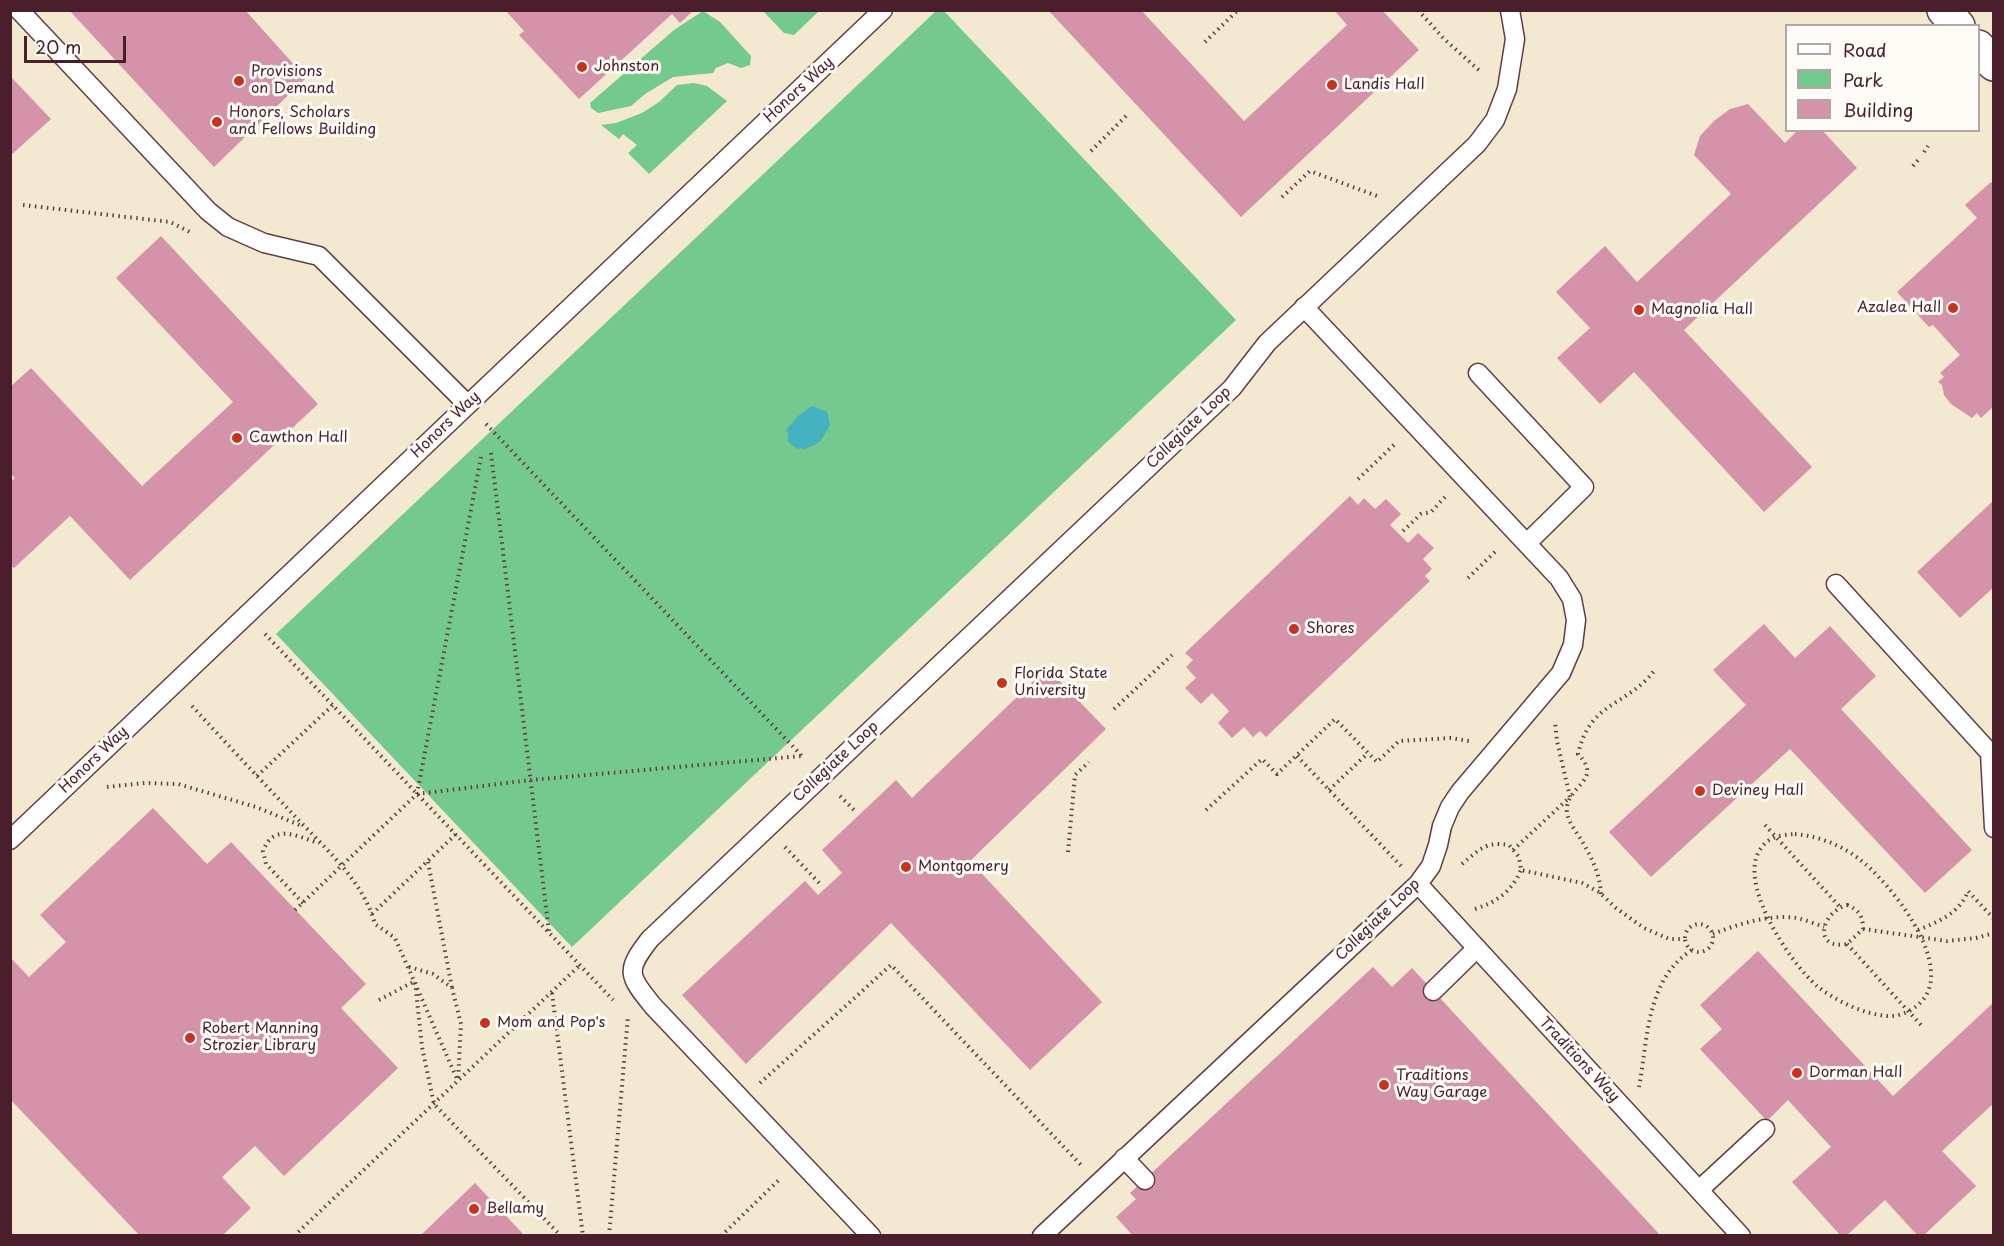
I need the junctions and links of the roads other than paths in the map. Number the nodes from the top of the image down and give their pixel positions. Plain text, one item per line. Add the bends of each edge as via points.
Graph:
1 (19, 10) edge
2 (883, 10) edge
3 (1510, 10) edge
4 (1944, 10) edge
5 (1956, 24) edge
6 (1980, 49) edge
7 (1994, 63) edge
8 (1304, 308) junction
9 (1478, 373) dead end
10 (467, 404) junction
11 (1527, 543) junction
12 (1836, 584) dead end
13 (1992, 752) edge
14 (1994, 828) edge
15 (10, 840) edge
16 (1418, 884) junction
17 (1477, 948) junction
18 (1433, 991) dead end
19 (1765, 1128) dead end
20 (1124, 1158) junction
21 (1145, 1180) dead end
22 (1699, 1190) junction
23 (1739, 1235) edge
24 (871, 1236) edge
25 (1042, 1236) edge

1 - 10 lane via 208,211 228,227 264,243 319,256
2 - 10 lane, Honors Way
3 - 8 lane, Collegiate Loop via 1515,39 1507,89 1495,120 1477,144
4 - 5 street
6 - 7 street
8 - 11 lane, Collegiate Loop
8 - 24 lane, Collegiate Loop via 1267,343 1224,395 635,957 631,969 637,986 653,1006
9 - 11 lane via 1584,487
10 - 15 lane, Honors Way
11 - 16 lane, Collegiate Loop via 1559,578 1572,599 1576,620 1573,645 1561,673 1450,807 1431,866
12 - 13 lane
13 - 14 lane
16 - 17 lane, Traditions Way
16 - 20 lane, Collegiate Loop
17 - 18 lane
17 - 22 lane, Traditions Way
19 - 22 lane
20 - 21 lane
20 - 25 lane, Collegiate Loop
22 - 23 lane, Traditions Way

